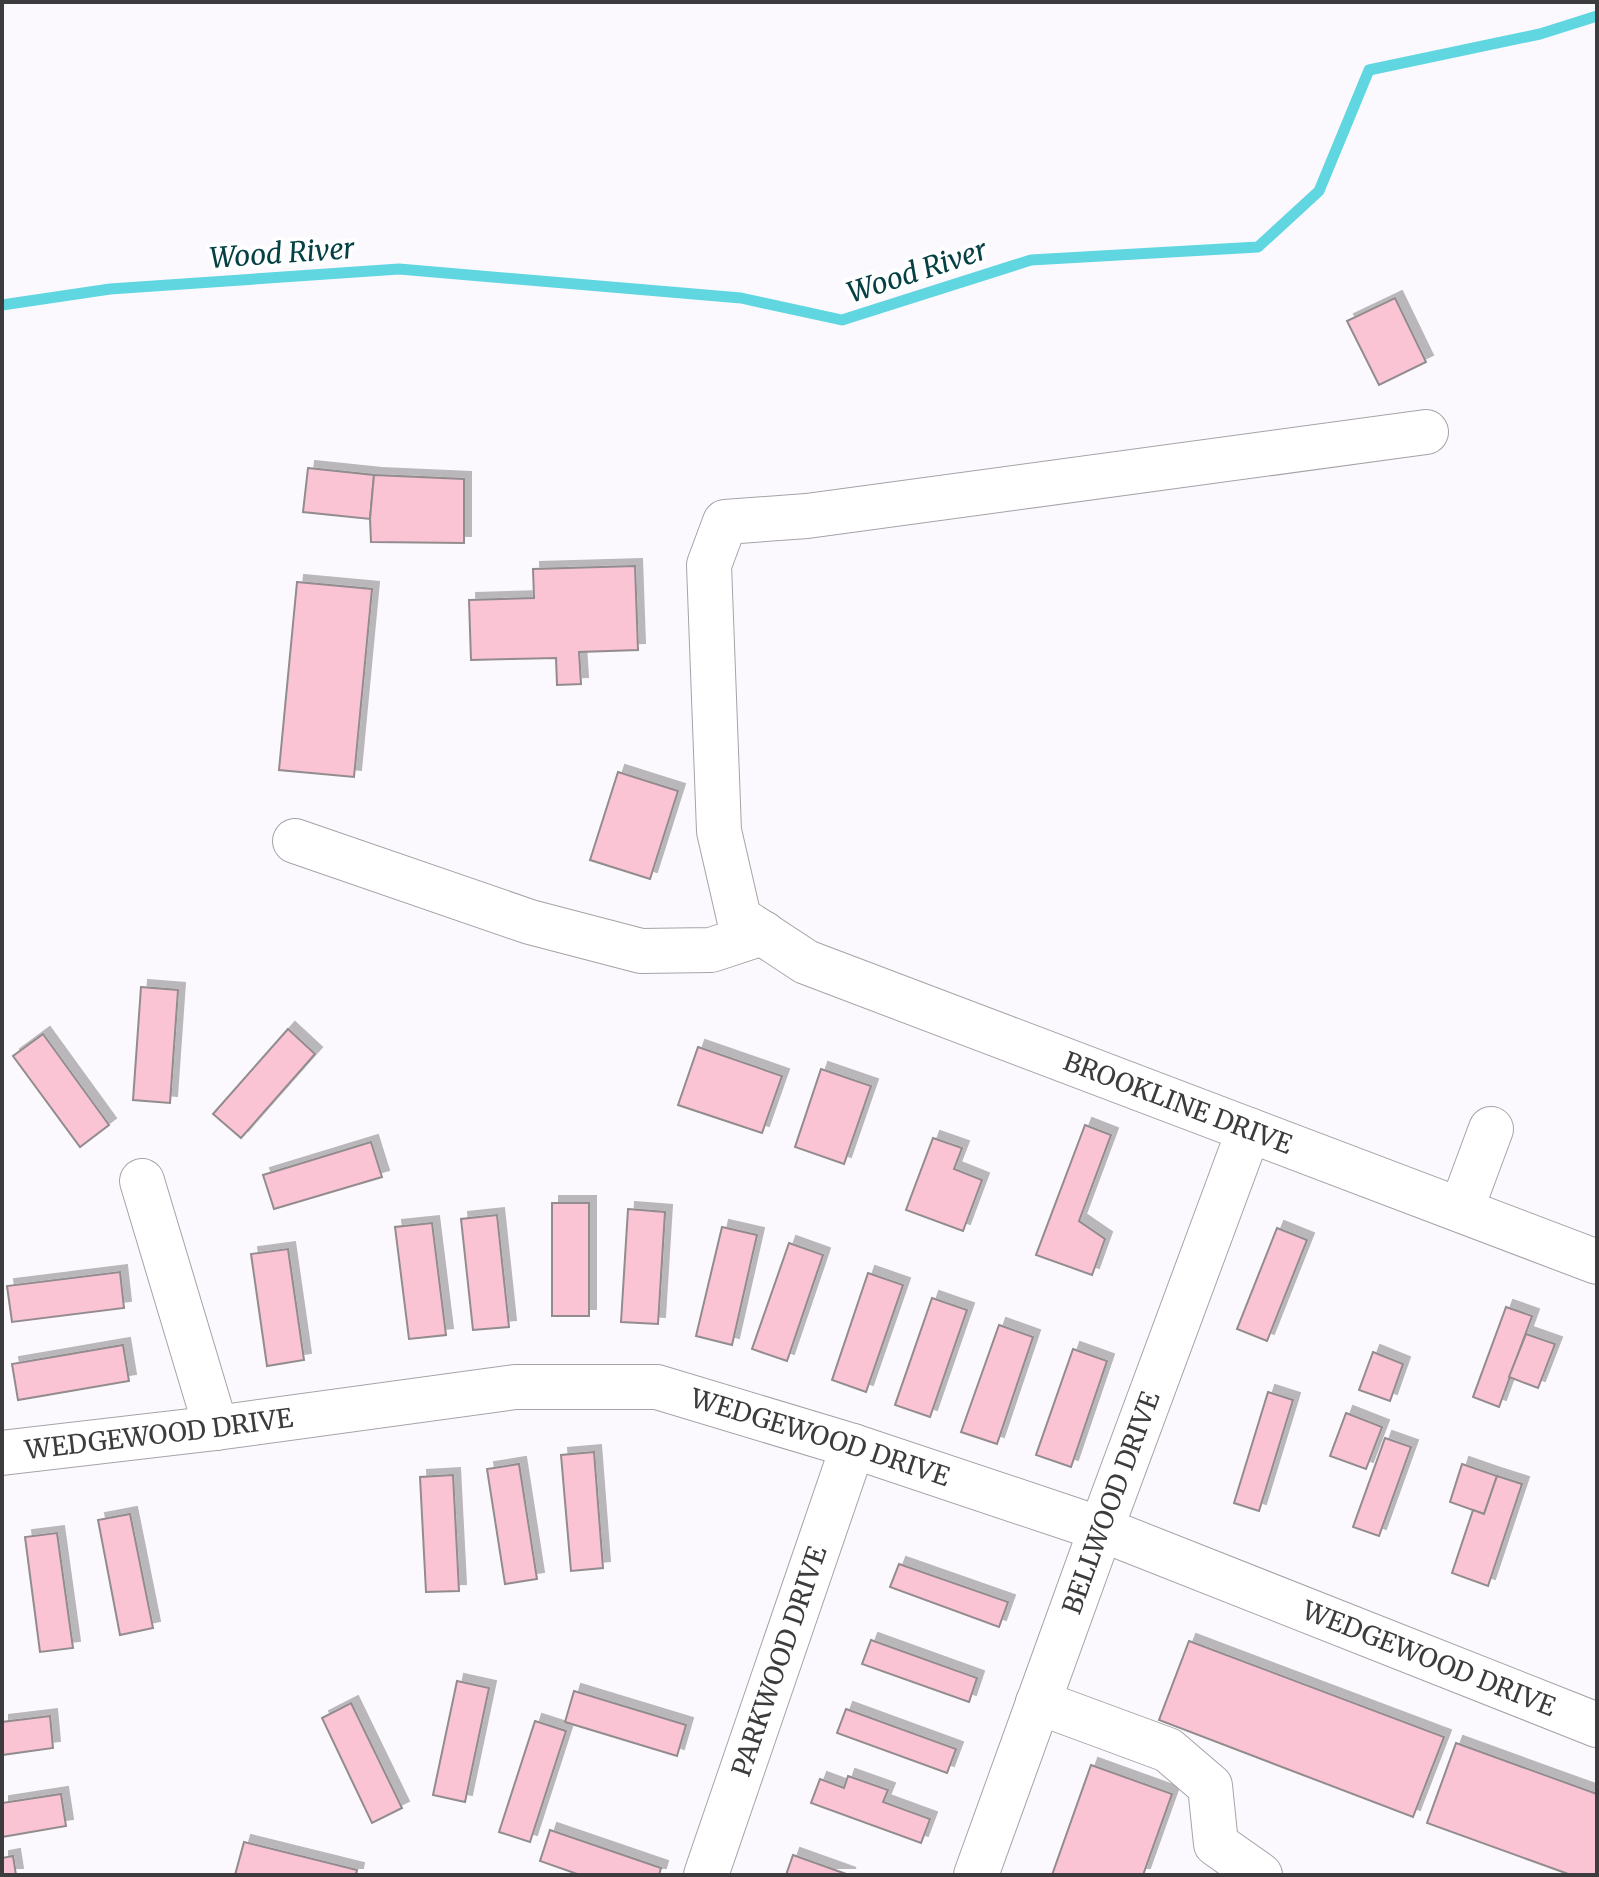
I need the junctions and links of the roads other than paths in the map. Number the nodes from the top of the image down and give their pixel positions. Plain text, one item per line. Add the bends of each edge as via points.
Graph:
1 (1426, 432) dead end
2 (295, 841) dead end
3 (763, 933) junction
4 (1491, 1129) dead end
5 (1249, 1130) junction
6 (142, 1181) dead end
7 (1461, 1210) junction
8 (1597, 1262) edge
9 (216, 1428) junction
10 (853, 1446) junction
11 (2, 1453) edge
12 (1101, 1529) junction
13 (1038, 1702) junction
14 (1597, 1725) edge
15 (706, 1875) edge
16 (976, 1875) edge
17 (1260, 1875) edge

1 - 3 street, BROOKLINE DRIVE via 807,516 725,522 709,565 719,831 739,918
2 - 3 street via 530,922 641,951 711,950
3 - 5 street, BROOKLINE DRIVE via 806,962
4 - 7 street
5 - 7 street, BROOKLINE DRIVE
5 - 12 street, BELLWOOD DRIVE
6 - 9 street
7 - 8 street, BROOKLINE DRIVE
9 - 10 street, WEDGEWOOD DRIVE via 515,1387 657,1387
9 - 11 street, WEDGEWOOD DRIVE
10 - 12 street, WEDGEWOOD DRIVE
10 - 15 street, PARKWOOD DRIVE
12 - 13 street, BELLWOOD DRIVE
12 - 14 street, WEDGEWOOD DRIVE
13 - 16 street, BELLWOOD DRIVE
13 - 17 street via 1168,1750 1210,1786 1216,1844

